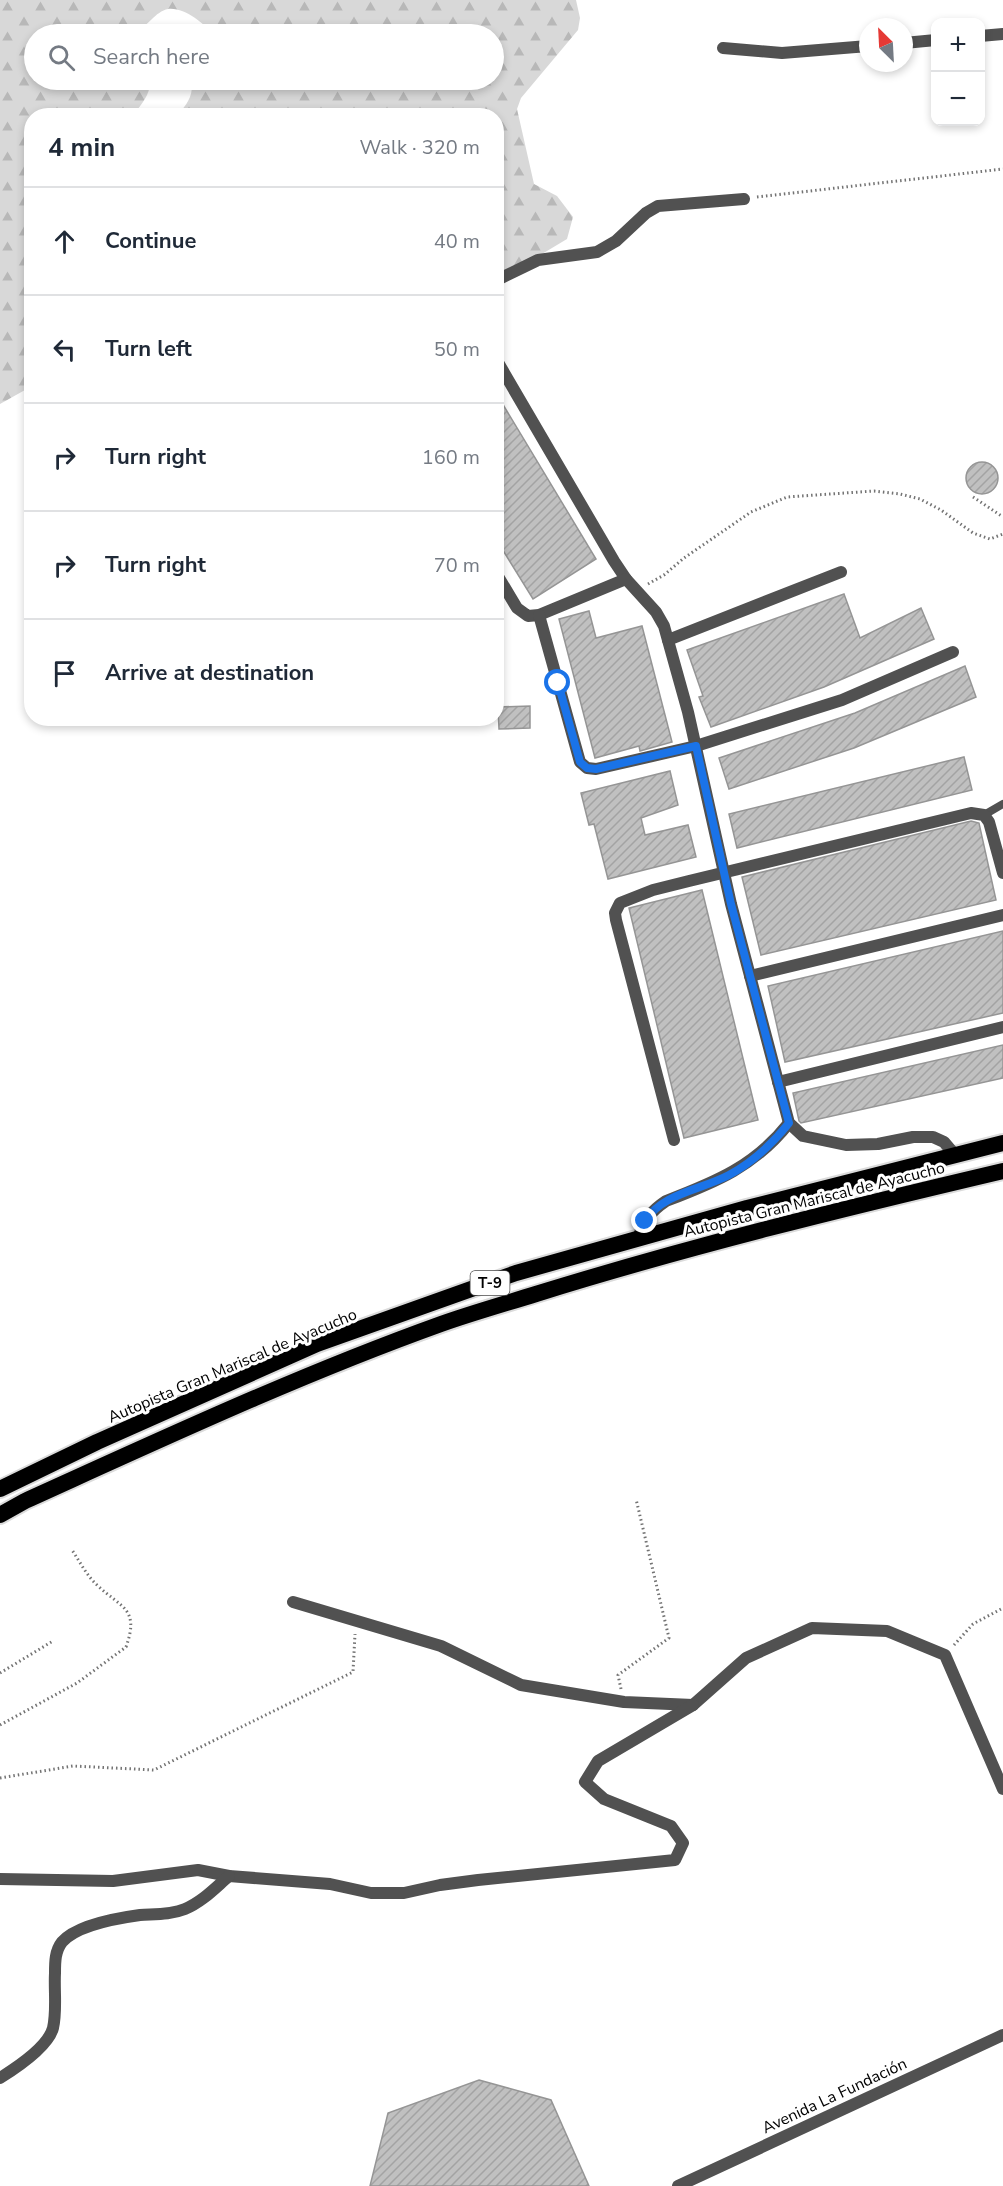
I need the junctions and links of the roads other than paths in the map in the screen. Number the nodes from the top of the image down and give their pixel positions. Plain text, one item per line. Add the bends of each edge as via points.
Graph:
1 (1003, 34) edge
2 (985, 36) edge
3 (931, 40) edge
4 (913, 42) edge
5 (859, 47) edge
6 (723, 48) dead end
7 (744, 198) road end
8 (504, 276) edge
9 (504, 373) edge
10 (841, 572) dead end
11 (626, 579) junction
12 (504, 585) edge
13 (539, 615) junction
14 (668, 640) junction
15 (953, 652) dead end
16 (696, 746) junction
17 (1003, 804) edge
18 (984, 815) junction
19 (724, 873) junction
20 (1003, 873) edge
21 (1003, 915) edge
22 (750, 976) junction
23 (1003, 1027) edge
24 (778, 1082) junction
25 (789, 1123) junction
26 (674, 1140) dead end
27 (1003, 1143) edge
28 (955, 1155) junction
29 (1003, 1171) edge
30 (638, 1239) junction
31 (0, 1489) edge
32 (0, 1515) edge
33 (293, 1602) dead end
34 (693, 1705) junction
35 (1003, 1789) edge
36 (228, 1876) junction
37 (0, 1879) edge
38 (1003, 2035) edge
39 (0, 2078) edge
40 (678, 2186) edge

1 - 2 street
3 - 4 street
5 - 6 street via 782,53
7 - 8 street via 658,206 597,252 537,260
9 - 11 street
10 - 14 street
11 - 13 street
11 - 14 street via 660,618
12 - 13 street via 522,613
13 - 16 street via 584,766 596,769
14 - 16 street
15 - 16 street via 842,700
16 - 19 street
17 - 18 lane
18 - 19 street via 971,813
18 - 20 street via 993,830
19 - 22 street
19 - 26 street via 630,898 620,903 615,913
21 - 22 street
22 - 24 street
23 - 24 street
24 - 25 street
25 - 28 street via 802,1136 846,1146 933,1137 944,1142
25 - 30 street via 770,1145 731,1174 657,1207 645,1221
27 - 28 highway, Autopista Gran Mariscal de Ayacucho / T-9
28 - 30 highway, Autopista Gran Mariscal de Ayacucho / T-9
29 - 32 highway, Autopista Gran Mariscal de Ayacucho / T-9 via 651,1259 444,1323 249,1399
30 - 31 highway, Autopista Gran Mariscal de Ayacucho / T-9 via 516,1273 316,1344
33 - 34 street via 441,1646 521,1685 624,1702
34 - 35 street via 746,1658 812,1628 887,1631 945,1655
34 - 36 street via 598,1761 585,1782 603,1799 671,1826 683,1844 675,1860 478,1880 404,1893 371,1893 330,1884
36 - 37 street via 198,1870 113,1881
36 - 39 street via 207,1896 185,1909 112,1920 83,1929 61,1943 55,1958 52,2030 36,2051
38 - 40 street, Avenida La Fundación

